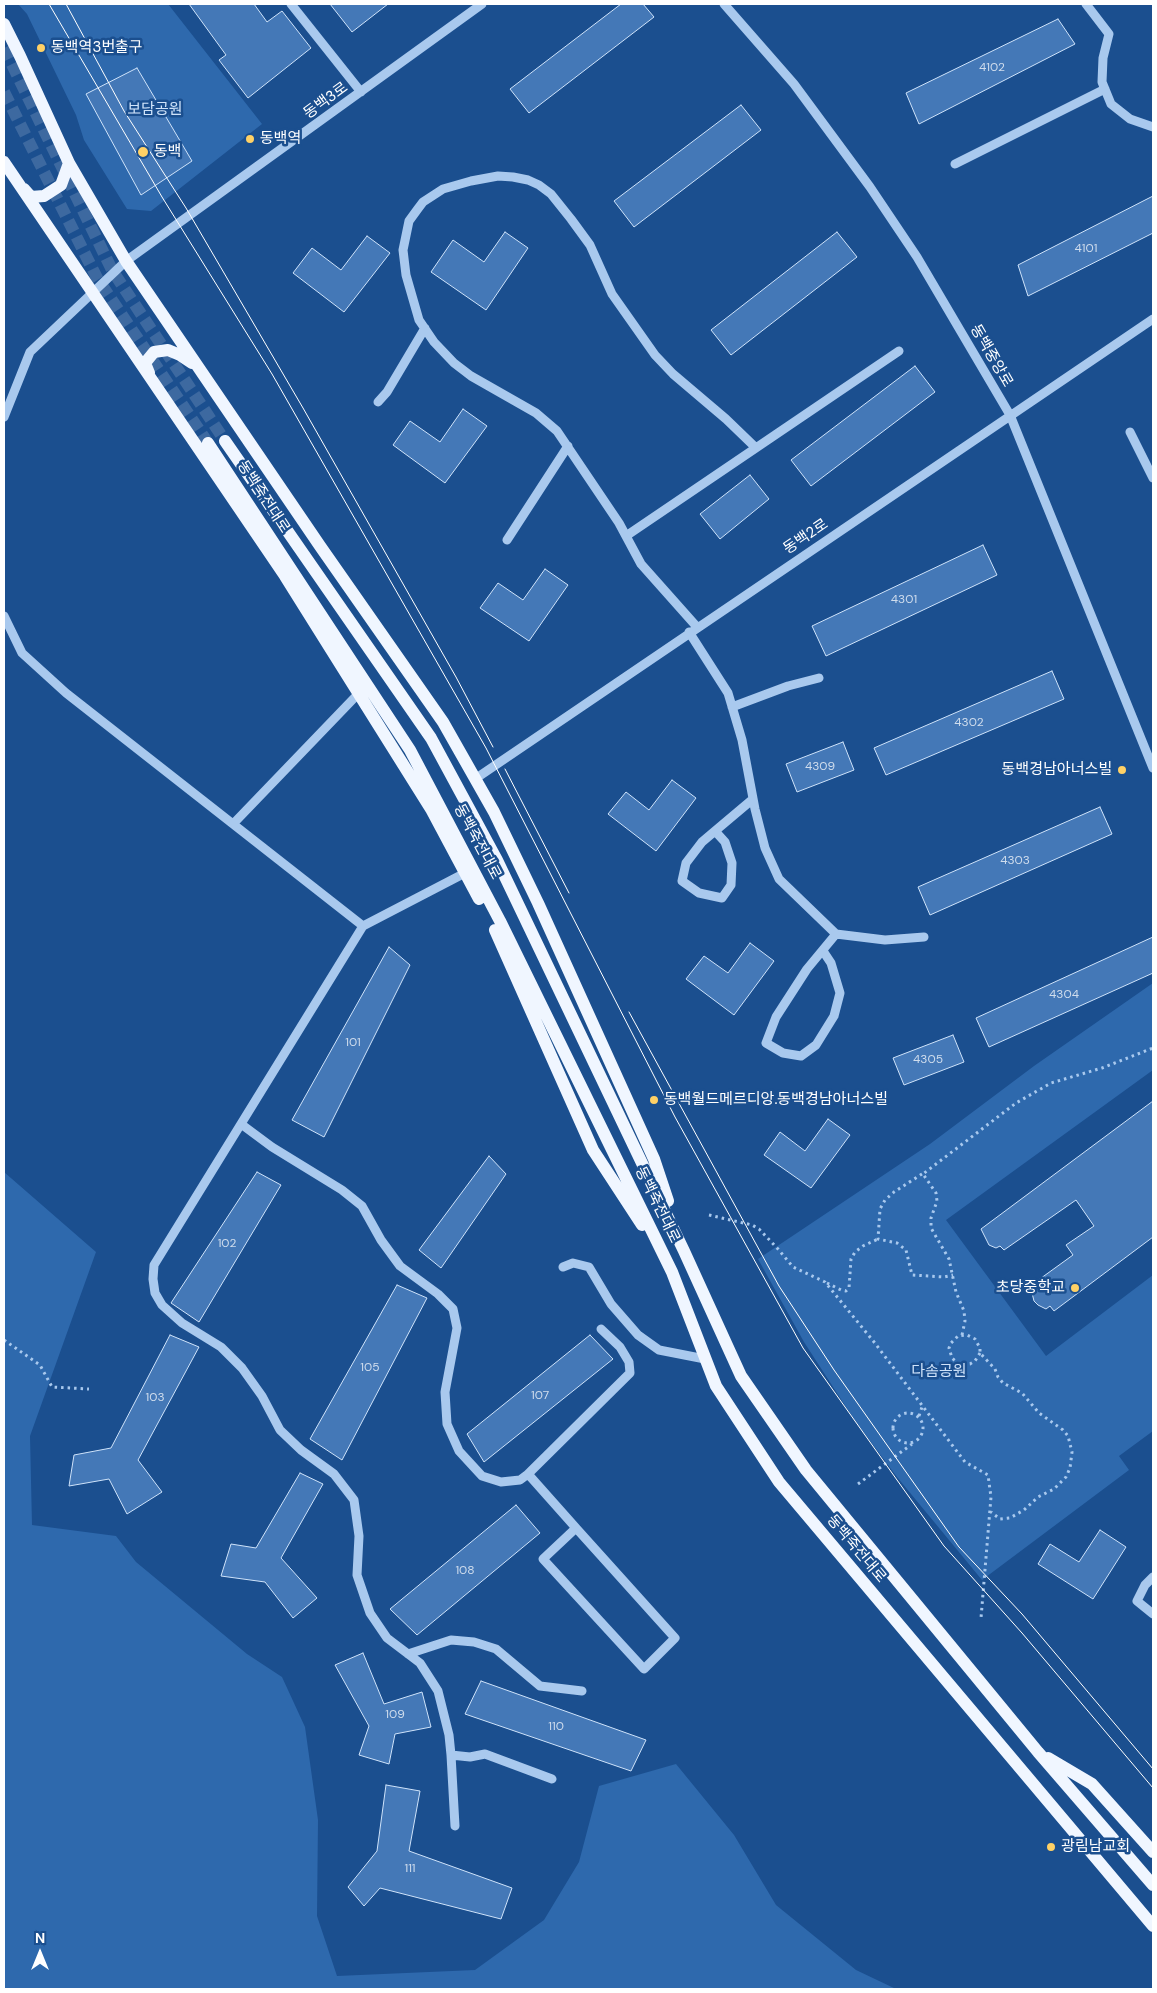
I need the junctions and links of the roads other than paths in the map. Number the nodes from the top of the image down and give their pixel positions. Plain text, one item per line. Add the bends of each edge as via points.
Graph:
1 (291, 4) edge
2 (482, 4) edge
3 (724, 4) edge
4 (1086, 4) edge
5 (4, 24) edge
6 (1105, 89) junction
7 (361, 92) junction
8 (1153, 127) edge
9 (4, 162) edge
10 (69, 163) junction
11 (955, 164) dead end
12 (14, 178) junction
13 (126, 261) junction
14 (91, 292) junction
15 (1153, 319) edge
16 (425, 328) junction
17 (899, 351) dead end
18 (198, 368) junction
19 (153, 383) junction
20 (378, 402) dead end
21 (1010, 415) junction
22 (4, 418) edge
23 (1130, 432) dead end
24 (225, 441) tunnel mouth
25 (208, 443) tunnel mouth
26 (568, 446) junction
27 (755, 447) junction
28 (1153, 478) edge
29 (626, 536) junction
30 (507, 540) dead end
31 (4, 616) edge
32 (693, 630) junction
33 (819, 678) dead end
34 (358, 694) junction
35 (732, 707) junction
36 (1153, 768) edge
37 (475, 779) junction
38 (753, 799) junction
39 (233, 824) junction
40 (715, 831) junction
41 (465, 873) junction
42 (363, 926) junction
43 (836, 934) junction
44 (924, 937) dead end
45 (822, 951) junction
46 (241, 1124) junction
47 (684, 1251) junction
48 (562, 1267) dead end
49 (672, 1272) junction
50 (601, 1329) dead end
51 (706, 1360) junction
52 (528, 1474) junction
53 (576, 1528) junction
54 (1153, 1577) edge
55 (1153, 1614) edge
56 (408, 1654) junction
57 (582, 1691) dead end
58 (1038, 1752) junction
59 (450, 1754) junction
60 (552, 1779) dead end
61 (455, 1826) dead end
62 (1153, 1852) edge
63 (1153, 1885) edge
64 (1122, 1890) junction
65 (1153, 1926) edge
66 (1153, 1935) edge

1 - 7 street
2 - 7 street, 동백3로
3 - 21 street, 동백중앙로 via 794,84 870,187 917,258
4 - 6 street via 1109,34 1103,58 1102,82
5 - 10 main road
6 - 8 street via 1111,104 1130,119
6 - 11 street
7 - 13 street, 동백3로
9 - 12 main road
10 - 12 main road via 61,185 44,196 31,197
10 - 13 main road
12 - 14 main road
13 - 14 street, 동백3로
13 - 18 main road
14 - 19 main road
14 - 22 street, 동백3로 via 30,352
15 - 21 street, 동백2로
16 - 20 street
16 - 26 street via 454,363 536,413
16 - 27 street via 411,297 403,250 409,221 416,210 433,195 456,184 498,176 528,180 551,194 571,218 590,245 612,294 655,355
17 - 27 street
18 - 19 main road via 168,350 154,352 145,363
18 - 37 main road via 443,722
19 - 34 main road via 285,576
21 - 32 street, 동백2로
21 - 36 street, 동백중앙로
23 - 28 street
24 - 47 main road, 동백죽전대로 via 431,738 497,860
25 - 49 main road, 동백죽전대로 via 410,750 500,921
26 - 29 street
26 - 30 street
27 - 29 street
29 - 32 street via 641,564
31 - 39 street via 22,652 66,693
32 - 35 street via 728,693
32 - 37 street, 동백2로
33 - 35 street
34 - 39 street
34 - 41 main road via 431,809
35 - 38 street
37 - 47 main road via 538,903 654,1159
38 - 40 street
38 - 43 street via 765,848 779,879
39 - 42 street
40 - 40 street via 686,863 682,881 699,893 722,898 731,885 732,863 725,842
41 - 42 street
41 - 49 main road via 496,932 593,1150
42 - 46 street
43 - 44 street via 884,940
43 - 45 street
45 - 45 street via 776,1017 766,1042 783,1053 800,1056 816,1045 834,1016 840,993 831,963
46 - 52 street via 362,1206 400,1266 453,1308 457,1328 445,1392 447,1424 459,1451 482,1476 500,1482 520,1480
46 - 56 street via 154,1265 155,1293 162,1305 182,1323 221,1347 242,1368 280,1430 334,1474 354,1500 359,1536 357,1574 370,1613 387,1638
47 - 58 main road, 동백죽전대로 via 741,1376 801,1462
48 - 51 street via 573,1263 589,1267 611,1304 638,1335 659,1350
49 - 51 main road, 동백죽전대로
50 - 52 street via 620,1348 629,1362 630,1373
51 - 64 main road, 동백죽전대로 via 716,1386 779,1482
52 - 53 street
53 - 53 street via 543,1559 644,1669 675,1638
54 - 55 street via 1134,1604
56 - 57 street via 450,1640 474,1642 496,1649 540,1686
56 - 59 street via 420,1664 438,1691 449,1735
58 - 62 main road via 1092,1784
58 - 63 main road, 동백죽전대로
59 - 60 street via 470,1757 486,1754
59 - 61 street
64 - 65 main road, 동백죽전대로
64 - 66 main road

